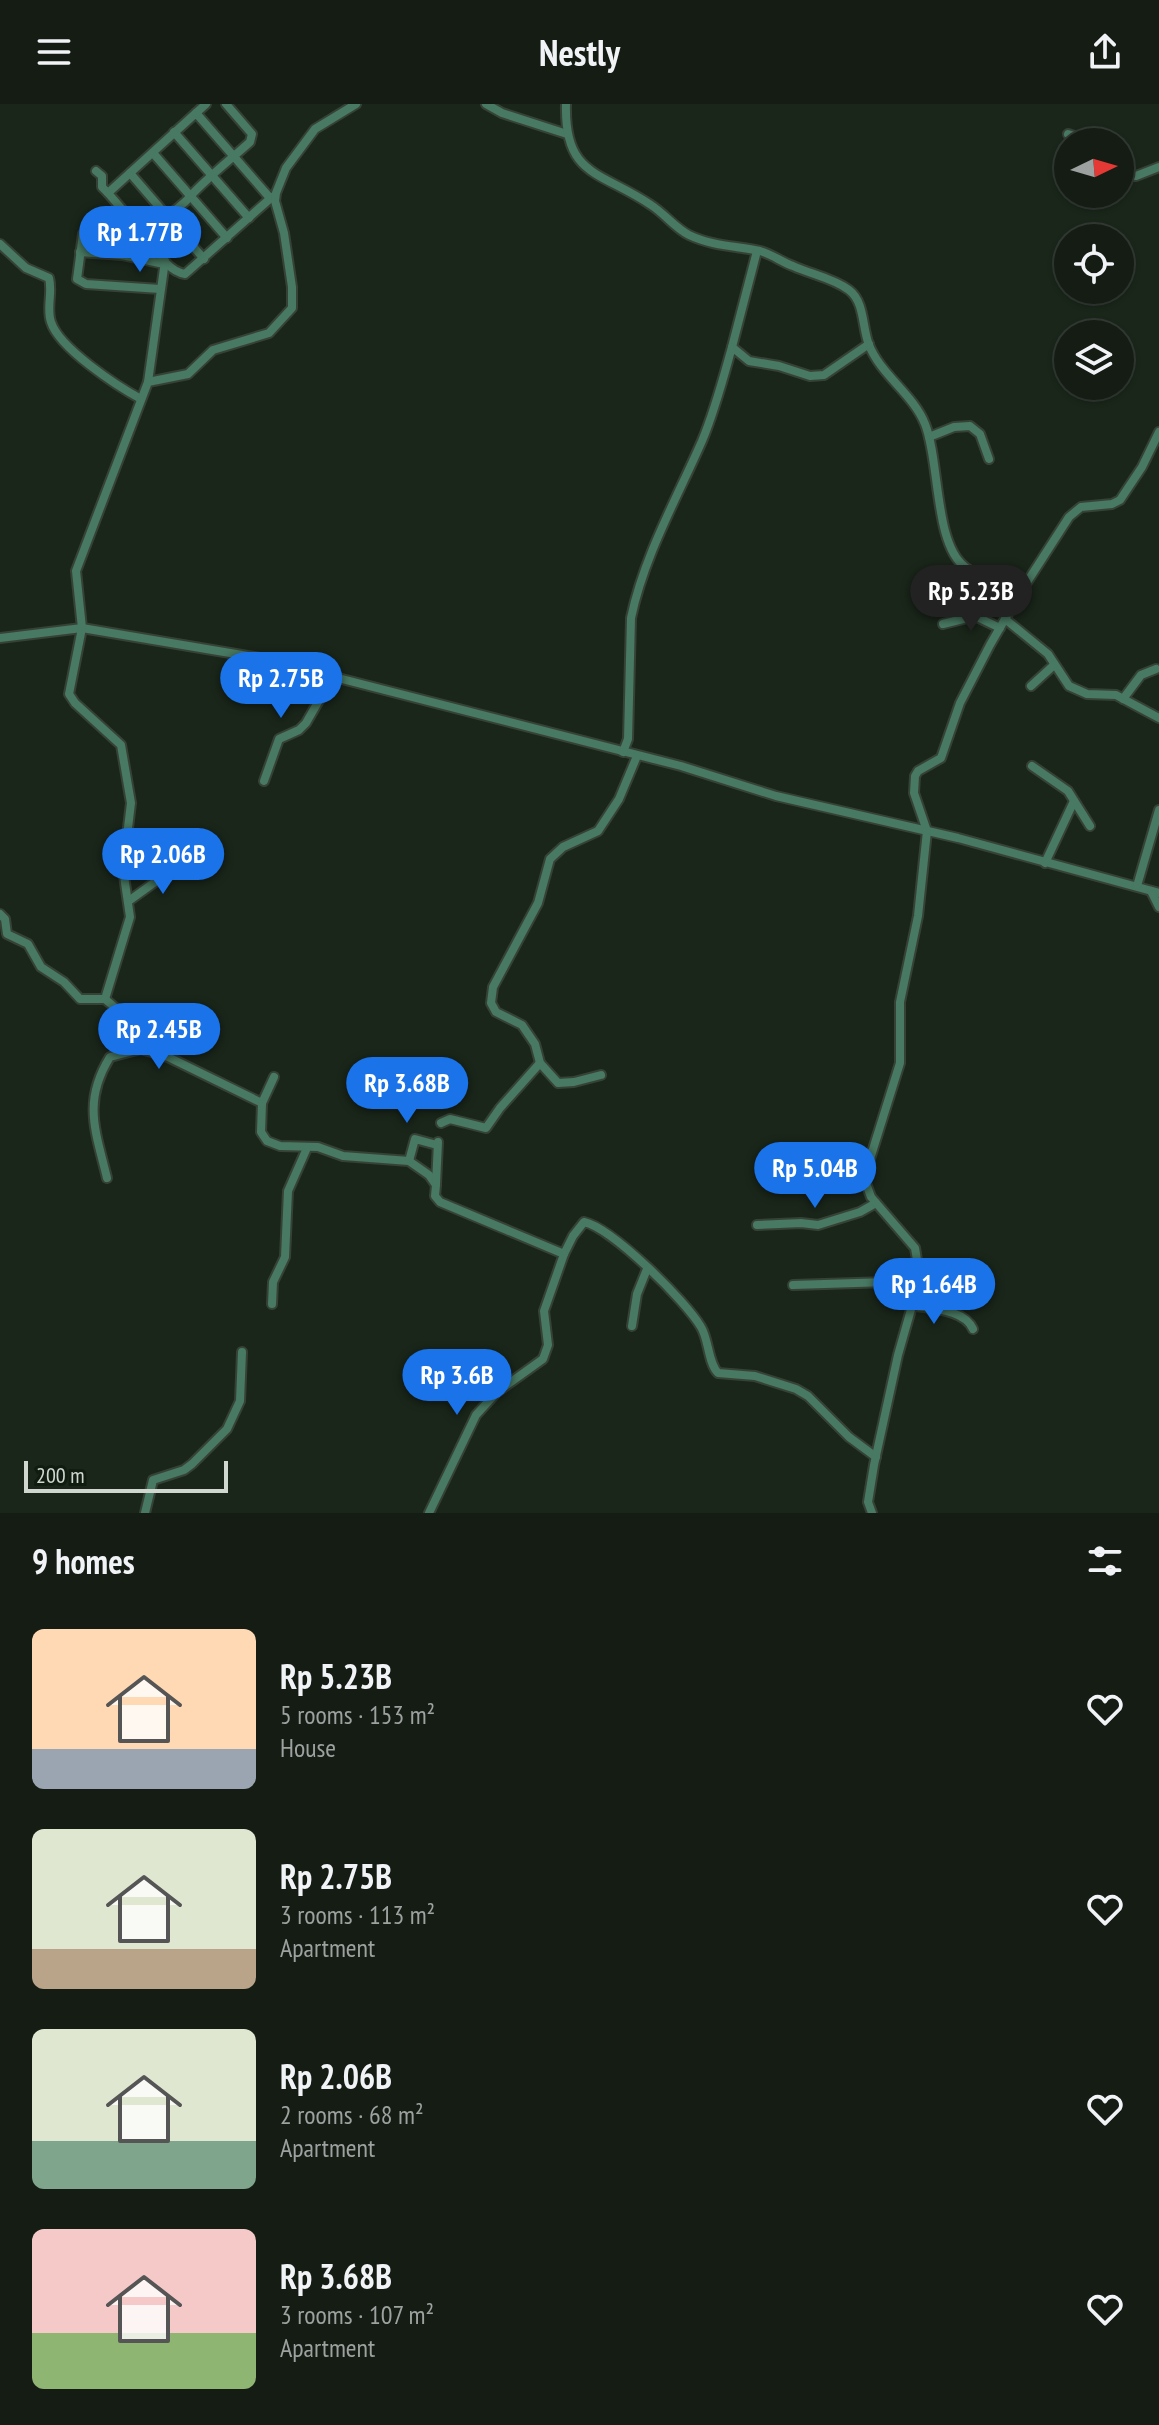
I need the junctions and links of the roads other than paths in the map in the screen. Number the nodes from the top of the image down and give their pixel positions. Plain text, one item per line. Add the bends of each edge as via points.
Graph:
1 (206, 104) edge
2 (226, 104) edge
3 (356, 104) edge
4 (486, 104) edge
5 (566, 104) edge
6 (196, 113) junction
7 (174, 132) junction
8 (567, 134) junction
9 (153, 153) junction
10 (235, 156) junction
11 (1159, 167) edge
12 (96, 171) dead end
13 (130, 173) junction
14 (212, 175) junction
15 (1134, 176) edge
16 (108, 193) junction
17 (190, 196) junction
18 (273, 196) junction
19 (168, 216) junction
20 (249, 218) junction
21 (145, 236) junction
22 (227, 238) junction
23 (0, 244) edge
24 (757, 251) junction
25 (80, 252) junction
26 (122, 255) junction
27 (204, 259) junction
28 (164, 262) junction
29 (160, 289) junction
30 (869, 344) junction
31 (732, 347) junction
32 (148, 382) junction
33 (141, 399) junction
34 (1159, 432) edge
35 (929, 437) junction
36 (989, 459) dead end
37 (1020, 593) junction
38 (1005, 619) junction
39 (943, 624) dead end
40 (82, 628) junction
41 (1000, 628) junction
42 (0, 638) edge
43 (1054, 665) junction
44 (1156, 669) dead end
45 (333, 676) junction
46 (1031, 686) dead end
47 (1123, 699) junction
48 (1159, 718) edge
49 (623, 752) junction
50 (637, 756) junction
51 (1032, 766) dead end
52 (264, 781) dead end
53 (1074, 801) junction
54 (1159, 810) edge
55 (1090, 826) dead end
56 (927, 831) junction
57 (1045, 863) junction
58 (165, 864) dead end
59 (1137, 886) junction
60 (1155, 892) edge
61 (130, 900) junction
62 (1159, 907) edge
63 (0, 914) edge
64 (105, 999) junction
65 (141, 1049) junction
66 (540, 1063) junction
67 (601, 1075) dead end
68 (274, 1077) dead end
69 (257, 1100) junction
70 (441, 1123) dead end
71 (307, 1148) junction
72 (409, 1161) junction
73 (107, 1178) dead end
74 (436, 1185) junction
75 (876, 1203) junction
76 (757, 1225) dead end
77 (564, 1254) junction
78 (647, 1269) junction
79 (919, 1281) junction
80 (793, 1285) dead end
81 (272, 1304) dead end
82 (911, 1305) junction
83 (632, 1326) dead end
84 (973, 1329) dead end
85 (242, 1352) dead end
86 (876, 1457) junction
87 (145, 1513) edge
88 (429, 1513) edge
89 (872, 1513) edge

1 - 6 street
2 - 10 street via 253,136
3 - 18 street via 315,129
4 - 8 street
5 - 8 street
6 - 7 street
6 - 10 street
7 - 9 street
7 - 14 street
8 - 24 street via 576,158 689,235
9 - 13 street
9 - 17 street
10 - 14 street
10 - 18 street
11 - 15 street
12 - 16 street
13 - 16 street
13 - 19 street
14 - 17 street
14 - 20 street
16 - 21 street
17 - 19 street
17 - 22 street
18 - 20 street
18 - 32 street via 284,233 292,308 269,333 213,350 188,374
19 - 21 street
19 - 27 street
20 - 22 street
21 - 26 street
21 - 28 street
22 - 27 street
23 - 33 street via 26,268 49,278 50,321 56,332 106,379
24 - 30 street via 848,289 859,305
24 - 31 street
25 - 26 street
25 - 26 street via 90,227
25 - 29 street via 76,276 82,283
26 - 28 street
27 - 28 street via 182,275
28 - 29 street
29 - 32 street
30 - 31 street via 824,375 749,361
30 - 35 street via 920,414
31 - 49 street via 720,394 635,601
32 - 33 street
33 - 40 street via 76,571
34 - 37 street via 1120,500 1075,510
35 - 36 street via 970,426 980,434
35 - 37 street via 945,531 956,556 965,567
37 - 38 street
38 - 41 street
38 - 43 street
39 - 41 street via 975,616
40 - 42 street
40 - 45 street via 245,655
40 - 61 street via 69,694 123,750 131,803 123,869
41 - 56 street via 960,703 941,758 915,776 914,793
43 - 46 street
43 - 47 street via 1077,691
44 - 47 street via 1141,675
45 - 49 street
45 - 52 street via 306,723 279,739
47 - 48 street
49 - 50 street
50 - 56 street
50 - 66 street via 598,831 550,859 538,903 492,992 493,1008 522,1025
51 - 53 street
53 - 55 street
53 - 57 street
54 - 59 street
56 - 57 street
56 - 75 street via 918,916 900,1002 900,1063 864,1178
57 - 59 street
58 - 61 street via 155,882
59 - 60 street
60 - 62 street
61 - 64 street via 130,917
63 - 64 street via 7,934 28,944 43,970 80,999
64 - 65 street via 132,1022
65 - 69 street
65 - 73 street via 110,1057 96,1088 92,1117
66 - 67 street via 558,1083
66 - 70 street via 486,1128 450,1119
68 - 69 street
69 - 71 street via 267,1141
71 - 72 street
71 - 81 street via 288,1191 285,1257 272,1287
72 - 74 street
72 - 74 street via 415,1139 437,1143
74 - 77 street via 440,1202
75 - 76 street via 818,1225
75 - 79 street via 915,1248
77 - 78 street via 587,1223 616,1240
77 - 88 street via 544,1311 548,1345 543,1359 497,1392 476,1415
78 - 83 street
78 - 86 street via 700,1325 718,1373 755,1376 796,1389
79 - 80 street
79 - 82 street
82 - 84 street via 961,1316
82 - 86 street
85 - 87 street via 240,1401 231,1422 184,1470 153,1480
86 - 89 street via 868,1502

